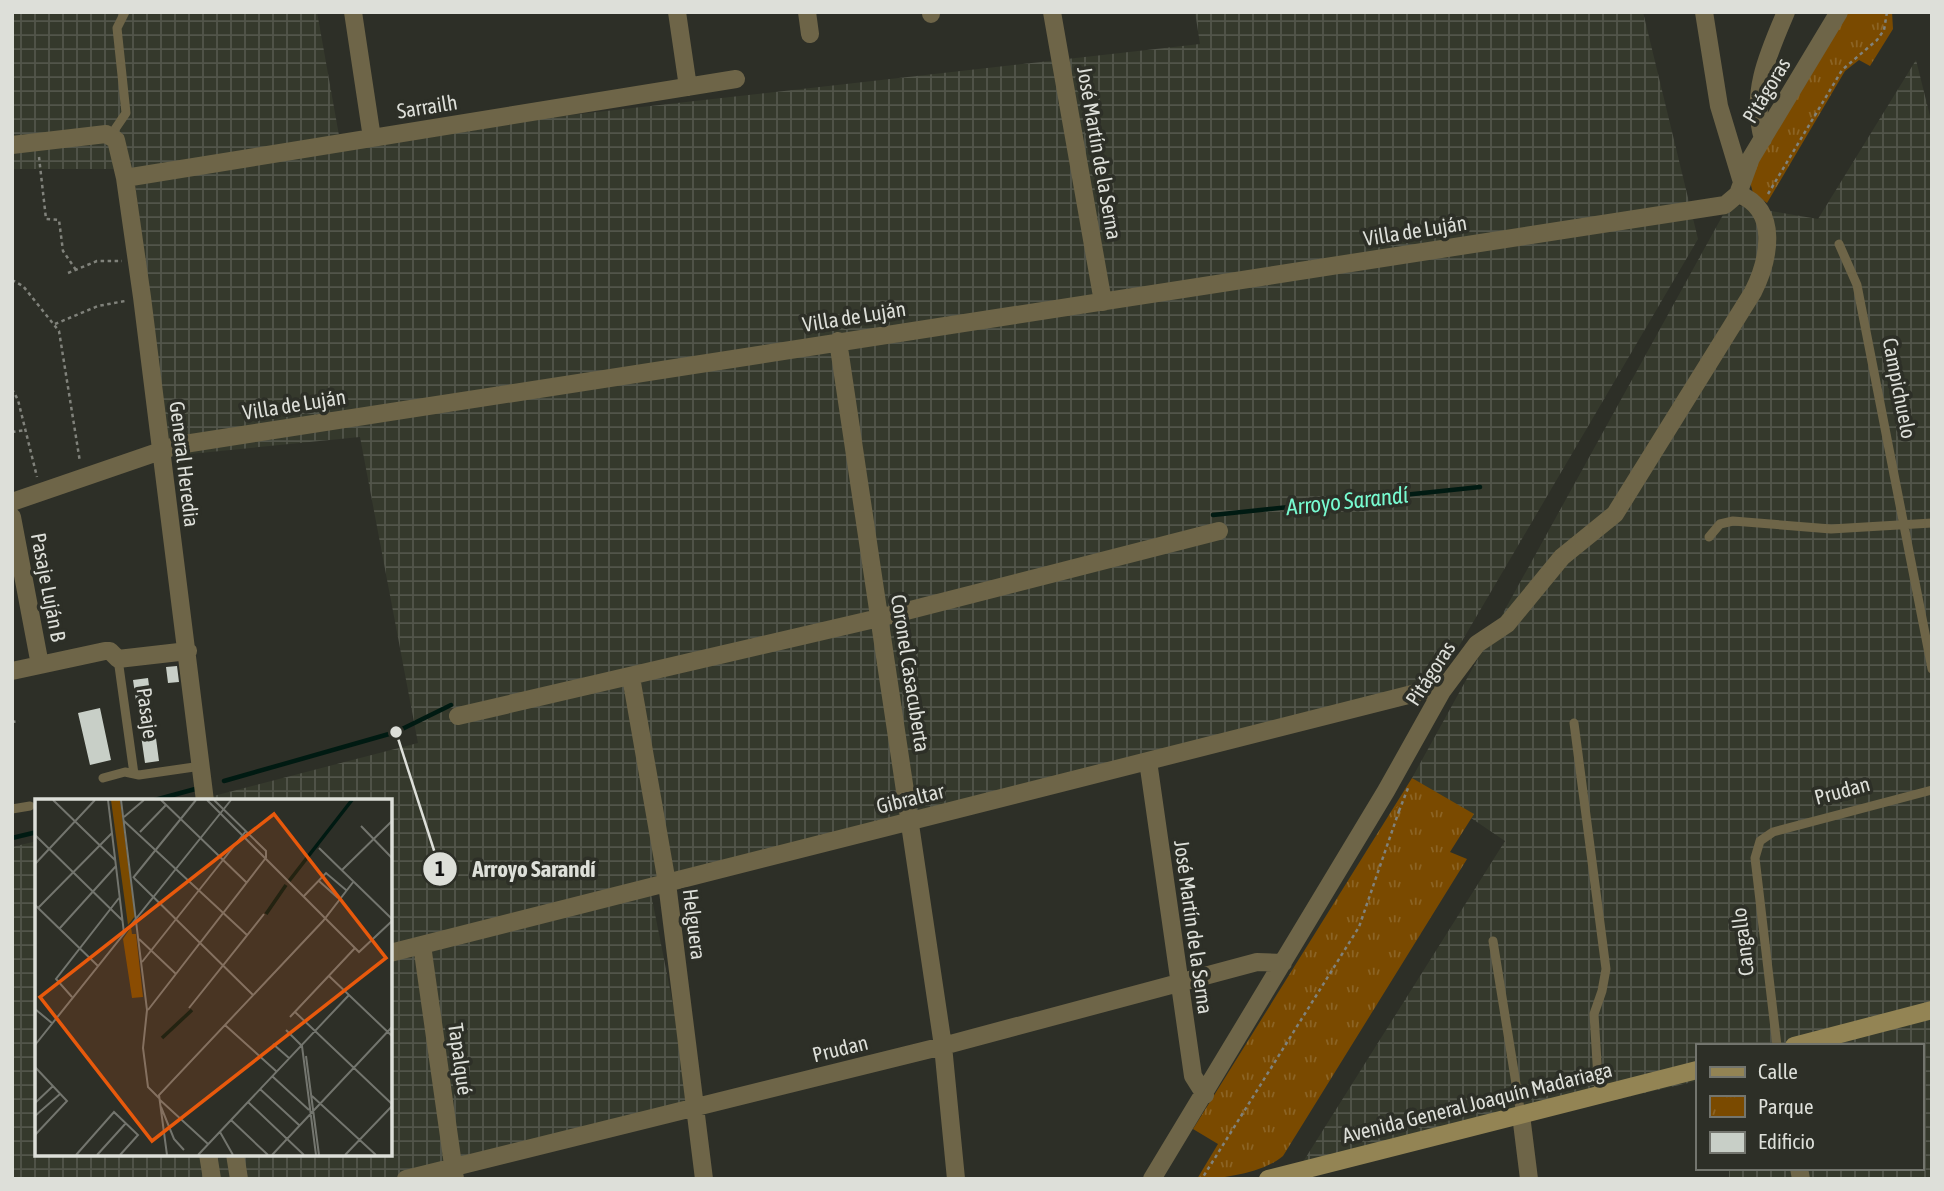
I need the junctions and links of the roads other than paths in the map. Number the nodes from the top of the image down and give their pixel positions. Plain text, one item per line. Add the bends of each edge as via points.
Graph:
1 (125, 12) edge
2 (354, 12) edge
3 (677, 12) edge
4 (807, 12) edge
5 (1052, 12) edge
6 (1704, 12) edge
7 (1786, 12) edge
8 (1839, 12) edge
9 (810, 34) dead end
10 (736, 79) dead end
11 (688, 87) junction
12 (111, 135) junction
13 (372, 138) junction
14 (1763, 139) junction
15 (12, 145) edge
16 (125, 178) junction
17 (1740, 186) junction
18 (1839, 244) dead end
19 (1103, 302) junction
20 (838, 341) junction
21 (160, 450) junction
22 (12, 502) edge
23 (12, 517) edge
24 (1932, 523) edge
25 (1904, 527) junction
26 (1219, 531) dead end
27 (1709, 537) dead end
28 (879, 618) junction
29 (188, 650) junction
30 (118, 659) junction
31 (40, 665) junction
32 (1932, 668) edge
33 (12, 671) edge
34 (631, 677) junction
35 (1442, 691) junction
36 (458, 716) dead end
37 (1574, 723) dead end
38 (1148, 761) junction
39 (201, 766) junction
40 (134, 774) junction
41 (103, 778) dead end
42 (1932, 790) edge
43 (205, 799) edge
44 (30, 806) dead end
45 (12, 809) edge
46 (911, 821) junction
47 (1765, 836) joint
48 (667, 883) junction
49 (1493, 941) dead end
50 (422, 945) junction
51 (392, 952) edge
52 (1283, 963) junction
53 (1178, 985) junction
54 (1932, 1010) edge
55 (1777, 1044) edge
56 (1802, 1044) edge
57 (943, 1046) junction
58 (1696, 1070) edge
59 (1205, 1095) junction
60 (1600, 1095) junction
61 (695, 1106) junction
62 (1521, 1115) junction
63 (208, 1156) edge
64 (235, 1156) edge
65 (455, 1173) edge
66 (212, 1179) edge
67 (239, 1179) edge
68 (406, 1179) edge
69 (704, 1179) edge
70 (956, 1179) edge
71 (1152, 1179) edge
72 (1268, 1179) edge
73 (1529, 1179) edge

1 - 12 lane via 117,29 126,113
2 - 13 street
3 - 11 street
4 - 9 street
5 - 19 street, José Martín de la Serna
6 - 17 street via 1717,97
7 - 14 street via 1760,80 1757,114
8 - 14 street, Pitágoras
10 - 11 street, Sarrailh
11 - 13 street, Sarrailh
12 - 15 street
12 - 16 street, General Heredia via 116,139
13 - 16 street, Sarrailh
14 - 17 street, Pitágoras
16 - 21 street, General Heredia
17 - 19 street, Villa de Luján via 1730,203 1712,208
17 - 35 street, Pitágoras via 1762,210 1767,231 1766,257 1753,292 1615,514 1562,557 1507,624 1468,653
18 - 25 lane, Campichuelo via 1857,285
19 - 20 street, Villa de Luján
20 - 21 street, Villa de Luján
20 - 28 street, Coronel Casacuberta
21 - 22 street, Villa de Luján
21 - 29 street, General Heredia
23 - 31 street, Pasaje Luján B
24 - 25 lane
25 - 27 lane via 1806,528 1733,521 1720,524
25 - 32 lane, Campichuelo
26 - 28 street
28 - 34 street
28 - 46 street, Coronel Casacuberta
29 - 30 street
29 - 39 street, General Heredia
30 - 31 street via 105,651
30 - 40 lane, Pasaje
31 - 33 street
34 - 36 street
34 - 48 street, Helguera
35 - 38 street, Gibraltar via 1424,691
35 - 52 street, Pitágoras
37 - 60 lane via 1606,969 1594,1014
38 - 46 street, Gibraltar
38 - 53 street, José Martín de la Serna
39 - 40 lane
39 - 43 street, General Heredia
40 - 41 lane
42 - 47 lane, Prudan
44 - 45 lane
46 - 48 street, Gibraltar
46 - 57 street, Coronel Casacuberta
47 - 55 lane, Cangallo via 1755,858
48 - 50 street, Gibraltar
48 - 61 street, Helguera
49 - 62 lane
50 - 51 street, Gibraltar
50 - 65 street, Tapalqué
52 - 53 street, Prudan via 1257,962
52 - 59 street, Pitágoras
53 - 57 street, Prudan
53 - 59 street, José Martín de la Serna via 1193,1076
54 - 56 main road
57 - 61 street, Prudan
57 - 70 street, Coronel Casacuberta
58 - 60 main road, Avenida General Joaquín Madariaga
59 - 71 street, Pitágoras
60 - 62 main road, Avenida General Joaquín Madariaga
61 - 65 street, Prudan
61 - 69 street, Helguera
62 - 72 main road, Avenida General Joaquín Madariaga
62 - 73 street
63 - 66 street
64 - 67 street
65 - 68 street, Prudan

